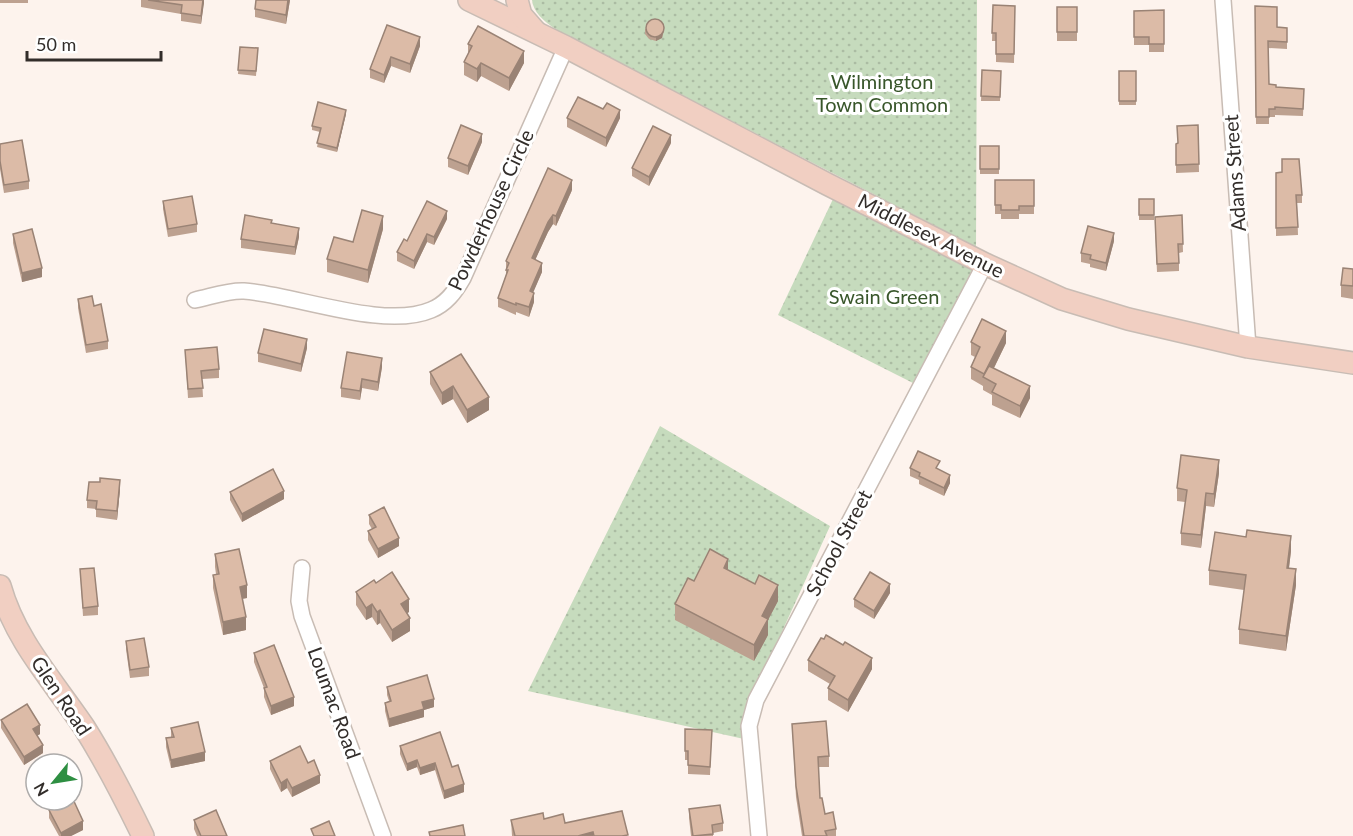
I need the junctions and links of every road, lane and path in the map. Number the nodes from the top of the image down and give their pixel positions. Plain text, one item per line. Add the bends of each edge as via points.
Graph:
1 (469, 0) edge
2 (517, 0) edge
3 (1223, 0) edge
4 (537, 33) junction
5 (566, 47) junction
6 (985, 264) junction
7 (195, 300) dead end
8 (1248, 347) junction
9 (1353, 363) edge
10 (302, 568) dead end
11 (0, 586) edge
12 (143, 836) edge
13 (383, 836) edge
14 (759, 836) edge

1 - 4 street, Middlesex Avenue
2 - 4 street, Middlesex Avenue via 521,15
3 - 8 street, Adams Street
4 - 5 street, Middlesex Avenue
5 - 6 street, Middlesex Avenue
5 - 7 street, Powderhouse Circle via 463,278 451,296 438,306 423,313 396,316 246,291
6 - 8 street, Middlesex Avenue via 1090,309
6 - 14 street, School Street via 756,700 749,726
8 - 9 street, Middlesex Avenue
10 - 13 street, Loumac Road via 302,616
11 - 12 street, Glen Road via 20,635 83,726

